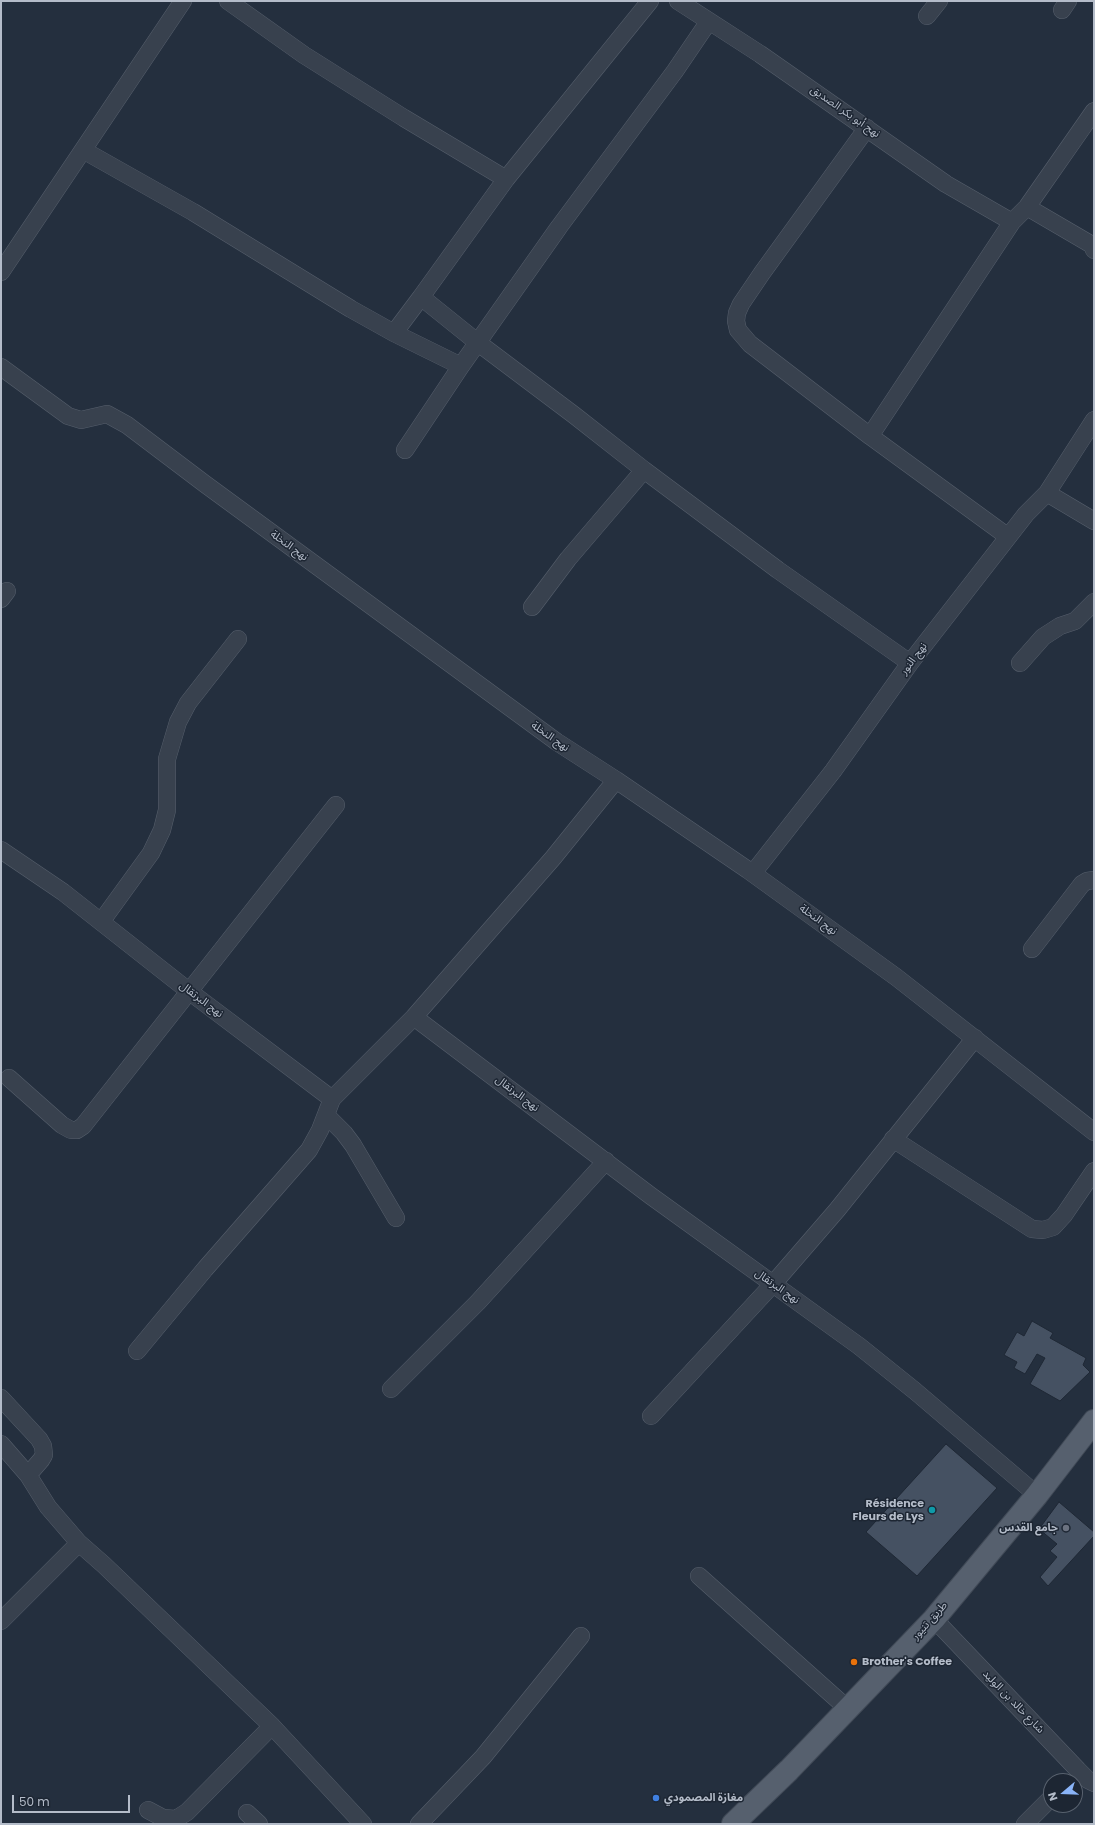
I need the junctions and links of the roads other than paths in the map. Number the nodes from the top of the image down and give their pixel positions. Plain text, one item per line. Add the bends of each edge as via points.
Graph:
1 (183, 1) edge
2 (228, 1) edge
3 (650, 1) edge
4 (678, 1) edge
5 (939, 1) edge
6 (927, 16) dead end
7 (709, 21) junction
8 (1094, 111) edge
9 (867, 128) junction
10 (83, 150) junction
11 (506, 179) junction
12 (1027, 207) junction
13 (1012, 222) junction
14 (1094, 250) edge
15 (1, 272) edge
16 (421, 297) junction
17 (394, 333) junction
18 (477, 342) junction
19 (461, 366) junction
20 (1, 367) edge
21 (1094, 420) edge
22 (870, 436) junction
23 (405, 450) dead end
24 (644, 470) junction
25 (1047, 493) junction
26 (1094, 521) edge
27 (1007, 536) junction
28 (1094, 602) edge
29 (532, 607) dead end
30 (238, 639) dead end
31 (910, 663) junction
32 (1020, 663) dead end
33 (616, 780) junction
34 (336, 805) dead end
35 (1, 850) edge
36 (752, 873) junction
37 (1094, 880) edge
38 (101, 922) junction
39 (1032, 949) dead end
40 (190, 992) junction
41 (414, 1017) junction
42 (975, 1038) junction
43 (10, 1078) dead end
44 (332, 1099) junction
45 (326, 1115) junction
46 (1094, 1132) edge
47 (893, 1139) junction
48 (606, 1161) junction
49 (1094, 1172) edge
50 (396, 1218) dead end
51 (773, 1284) junction
52 (137, 1351) dead end
53 (391, 1388) dead end
54 (1, 1398) edge
55 (651, 1416) dead end
56 (1094, 1421) edge
57 (1, 1444) edge
58 (28, 1475) junction
59 (1037, 1495) junction
60 (79, 1543) junction
61 (699, 1576) dead end
62 (934, 1619) junction
63 (1, 1621) edge
64 (581, 1636) dead end
65 (848, 1709) junction
66 (272, 1726) junction
67 (1070, 1773) edge
68 (1083, 1779) edge
69 (1094, 1783) edge
70 (1043, 1806) edge
71 (148, 1810) dead end
72 (356, 1821) edge
73 (419, 1824) edge
74 (733, 1824) edge
75 (1025, 1824) edge

1 - 10 street
2 - 11 street via 304,55
3 - 11 street
4 - 7 street, نهج أبو بكر الصديق
5 - 6 street
7 - 9 street, نهج أبو بكر الصديق
7 - 18 street
8 - 12 street
9 - 13 street, نهج أبو بكر الصديق via 946,184
9 - 22 street via 762,273 737,313 736,321 738,330 750,344
10 - 15 street
10 - 17 street via 193,212
11 - 16 street
12 - 13 street
12 - 14 street via 1092,245
13 - 22 street
16 - 17 street
16 - 18 street
17 - 19 street
18 - 19 street
18 - 24 street
19 - 23 street
20 - 33 street, نهج النخلة via 68,416 81,420 108,414 127,424 556,742
21 - 25 street, نهج النور
22 - 27 street
24 - 29 street via 568,559
24 - 31 street via 778,570
25 - 26 street
25 - 27 street, نهج النور
27 - 31 street, نهج النور
28 - 32 street via 1076,621 1060,626 1043,637
30 - 38 street via 188,703 178,722 167,760 167,810 162,830 151,853
31 - 36 street, نهج النور via 833,771
33 - 36 street, نهج النخلة
33 - 41 street via 553,858
34 - 40 street
35 - 38 street, نهج البرتقال via 63,892
36 - 42 street, نهج النخلة via 896,977
37 - 39 street via 1087,880 1082,884
38 - 40 street, نهج البرتقال
40 - 43 street via 83,1126 77,1130 62,1125
40 - 44 street, نهج البرتقال
41 - 44 street
41 - 48 street, نهج البرتقال
42 - 46 street, نهج النخلة
42 - 47 street
44 - 45 street
45 - 50 street via 353,1145
45 - 52 street via 308,1150
47 - 49 street via 1032,1229 1043,1230 1053,1227
47 - 51 street via 837,1210
48 - 51 street, نهج البرتقال
48 - 53 street via 478,1302
51 - 55 street
51 - 59 street, نهج البرتقال via 859,1346
54 - 58 street via 43,1446 44,1455
56 - 59 main road, طريق تنيور
57 - 58 street
58 - 60 street via 48,1507
59 - 62 main road, طريق تنيور
60 - 63 street
60 - 66 street
61 - 65 street
62 - 65 main road, طريق تنيور
62 - 67 street, شارع خالد بن الوليد
64 - 73 street via 483,1756
65 - 74 main road, طريق تنيور via 790,1770
66 - 71 street via 188,1812 176,1819 163,1818
66 - 72 street
68 - 69 street, شارع خالد بن الوليد
70 - 75 street

